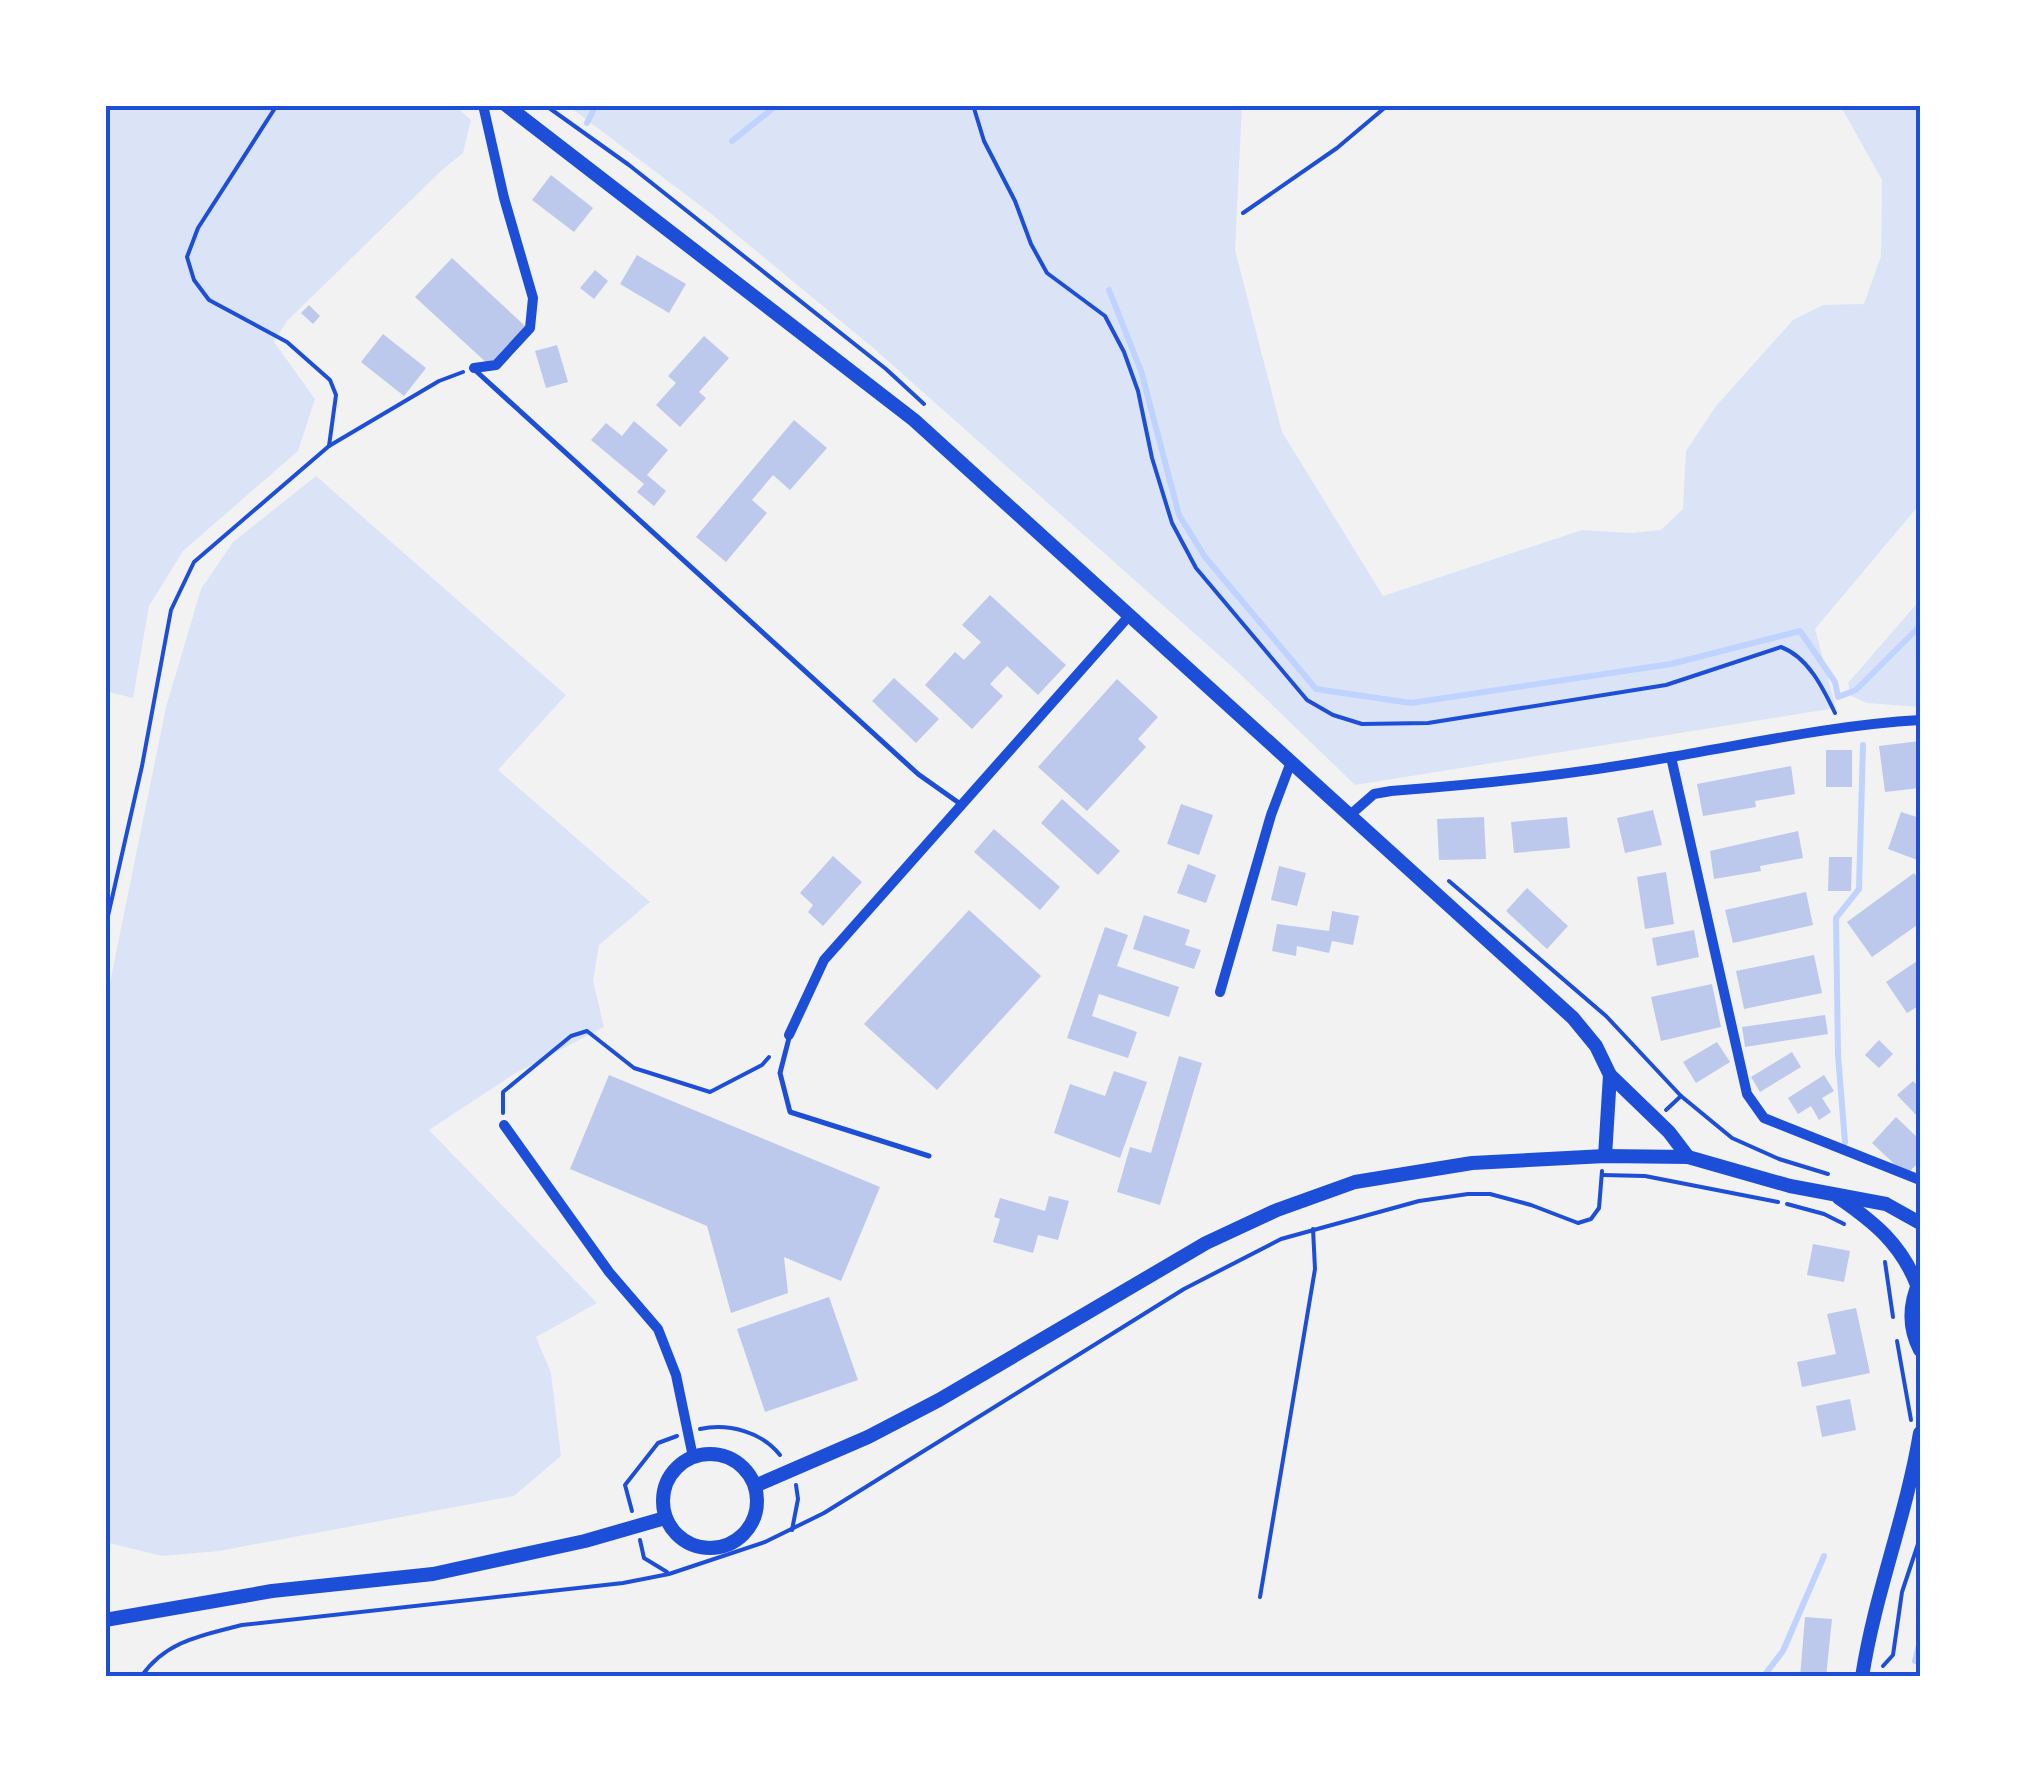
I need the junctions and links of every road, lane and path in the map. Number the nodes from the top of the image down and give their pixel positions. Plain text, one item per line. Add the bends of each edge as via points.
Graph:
1 (277, 105) edge
2 (483, 105) edge
3 (506, 105) edge
4 (972, 105) edge
5 (1388, 105) edge
6 (1244, 213) dead end
7 (474, 368) junction
8 (329, 446) junction
9 (1130, 616) junction
10 (1920, 720) edge
11 (1837, 728) junction
12 (1671, 758) junction
13 (1291, 762) junction
14 (962, 805) junction
15 (1350, 815) junction
16 (1448, 879) dead end
17 (105, 929) edge
18 (1220, 992) dead end
19 (790, 1035) junction
20 (1610, 1075) junction
21 (504, 1125) joint
22 (928, 1156) dead end
23 (1604, 1156) junction
24 (1688, 1157) junction
25 (1602, 1175) dead end
26 (1832, 1176) dead end
27 (1920, 1180) edge
28 (1835, 1195) junction
29 (1920, 1223) edge
30 (1313, 1228) dead end
31 (1852, 1228) dead end
32 (1885, 1258) dead end
33 (1919, 1282) edge
34 (1920, 1350) edge
35 (1916, 1431) edge
36 (693, 1456) junction
37 (793, 1472) junction
38 (1916, 1479) edge
39 (755, 1486) junction
40 (665, 1518) junction
41 (636, 1526) junction
42 (792, 1530) dead end
43 (1920, 1538) edge
44 (669, 1574) dead end
45 (1260, 1597) dead end
46 (105, 1620) edge
47 (1862, 1677) edge
48 (1872, 1677) edge

1 - 8 path via 198,228 187,257 210,300 287,342 330,380 336,395
2 - 7 street via 533,298 530,328 496,365
3 - 9 main road via 914,420
4 - 11 path via 1046,273 1105,316 1124,352 1172,523 1196,568 1307,700 1362,724 1428,723 1666,685 1781,647 1797,653 1824,692
5 - 6 path
7 - 8 path via 438,381
7 - 14 lane via 918,774
8 - 17 path via 194,562 171,610
9 - 13 main road
9 - 14 street
10 - 11 street
11 - 12 street
12 - 15 street via 1374,794
12 - 27 street via 1746,1094 1764,1118
13 - 15 main road
13 - 18 street
14 - 19 street via 824,960
15 - 20 main road via 1573,1018
16 - 26 path via 1606,1016 1681,1096 1732,1138
19 - 21 path via 762,1064 710,1092 634,1068 587,1031 503,1092
19 - 22 lane via 780,1072 790,1112
20 - 23 main road
20 - 24 main road
21 - 36 street via 658,1329 676,1375
23 - 24 main road
23 - 37 main road via 1399,1174 1277,1210 1206,1243 970,1384
24 - 28 main road
25 - 31 path via 1645,1176 1787,1204
28 - 29 main road via 1886,1204
28 - 33 main road via 1888,1236
30 - 45 path via 1315,1269
32 - 35 path
33 - 34 main road via 1910,1310
35 - 38 main road
36 - 39 main road via 737,1462
36 - 40 main road via 664,1488
37 - 39 main road
37 - 42 path via 798,1499
38 - 47 main road via 1871,1618
39 - 40 main road via 758,1502 746,1532 717,1548 686,1542
40 - 41 main road
41 - 44 path via 644,1558
41 - 46 main road via 433,1574 272,1591
43 - 48 path via 1902,1592 1893,1655

